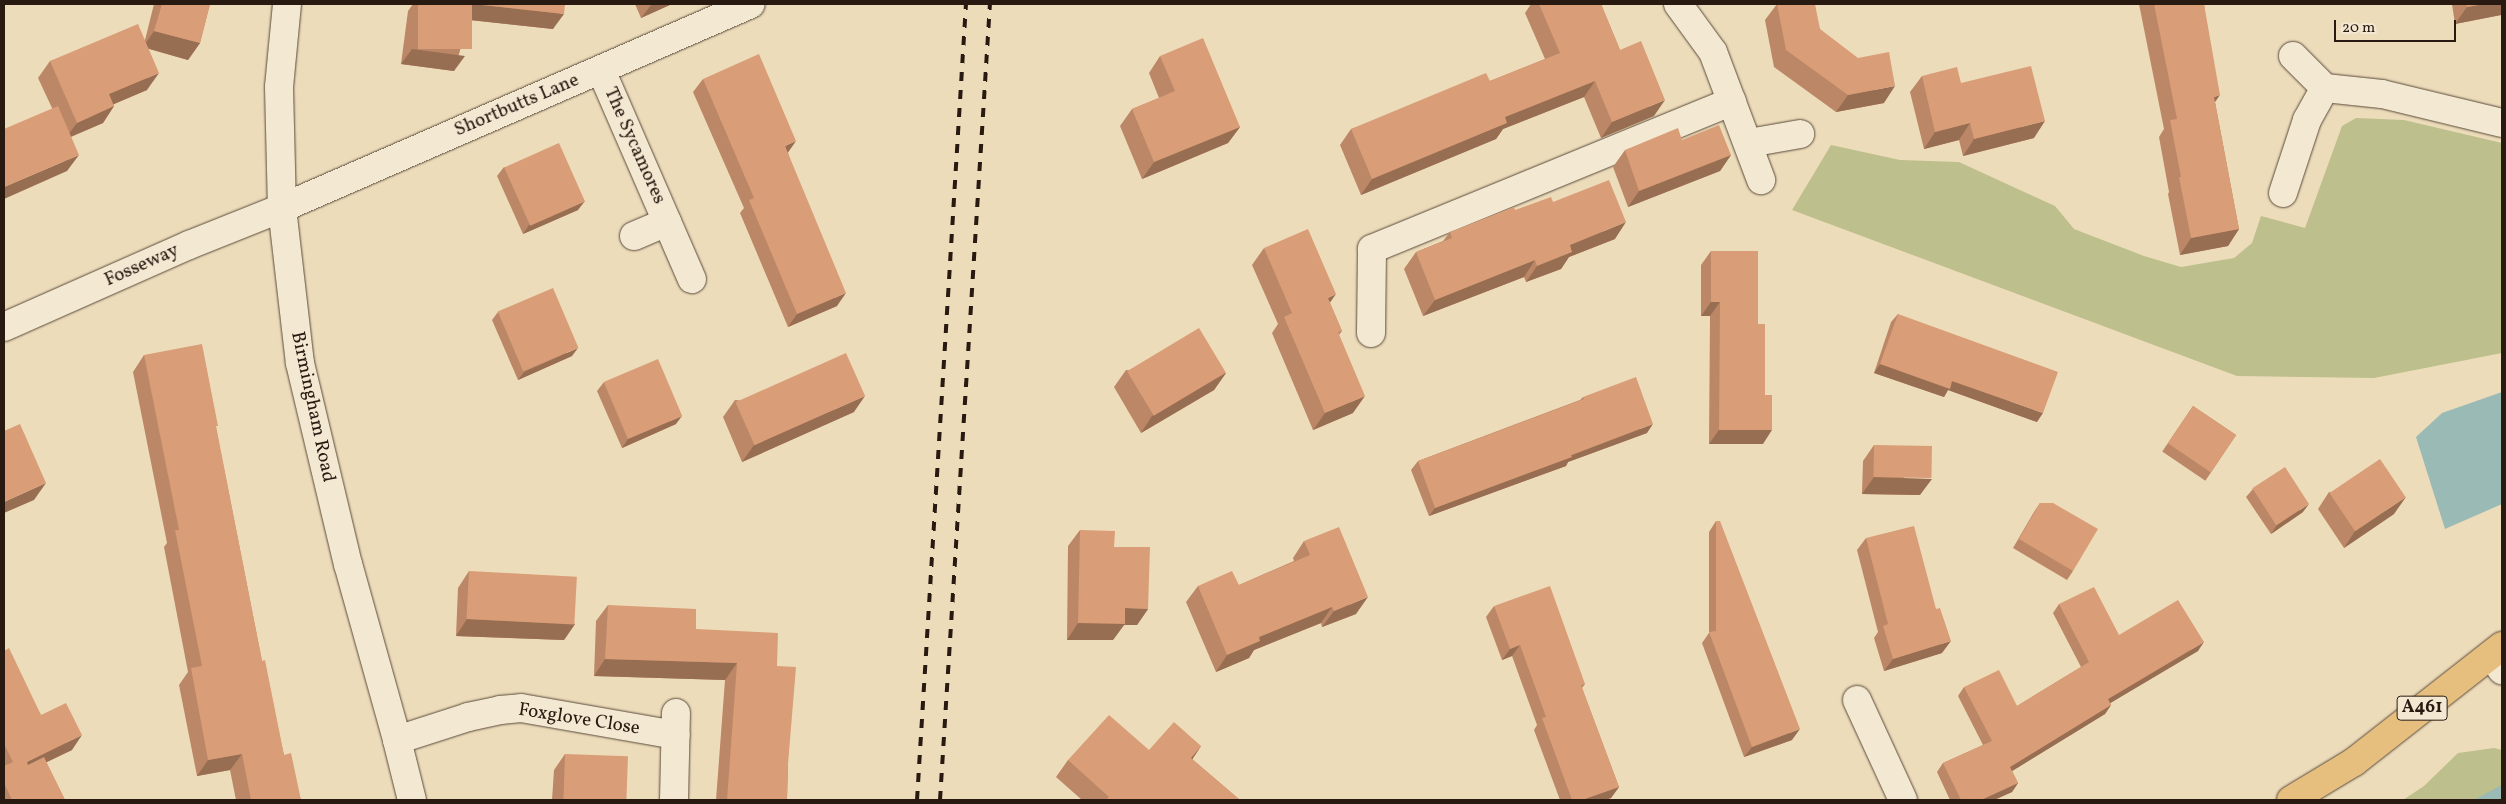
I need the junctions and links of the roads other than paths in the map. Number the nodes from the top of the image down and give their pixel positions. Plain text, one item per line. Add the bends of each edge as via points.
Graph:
1 (287, 4) edge
2 (751, 4) edge
3 (1678, 4) edge
4 (2293, 56) dead end
5 (601, 70) junction
6 (2325, 88) junction
7 (1732, 100) junction
8 (2502, 123) edge
9 (1800, 134) dead end
10 (1749, 143) junction
11 (1762, 180) dead end
12 (2283, 193) dead end
13 (282, 208) junction
14 (667, 222) junction
15 (634, 236) dead end
16 (692, 279) dead end
17 (4, 327) edge
18 (1371, 333) dead end
19 (2498, 657) edge
20 (1857, 700) dead end
21 (397, 740) junction
22 (412, 800) edge
23 (674, 800) edge
24 (1903, 800) edge
25 (2291, 800) edge

1 - 13 street, Birmingham Road via 279,87
2 - 5 street, Shortbutts Lane
3 - 7 street via 1713,52
4 - 6 street
5 - 13 street, Shortbutts Lane
5 - 14 street, The Sycamores
6 - 8 street via 2382,94
6 - 12 street via 2307,120
7 - 10 street
7 - 18 street via 1372,249
9 - 10 street
10 - 11 street
13 - 17 street, Fosseway via 182,248
13 - 21 street, Birmingham Road via 300,363 348,564
14 - 15 street, The Sycamores
14 - 16 street, The Sycamores
19 - 25 highway, A461 via 2354,762
20 - 24 street
21 - 22 street, Birmingham Road
21 - 23 street, Foxglove Close via 468,717 521,708 676,724

